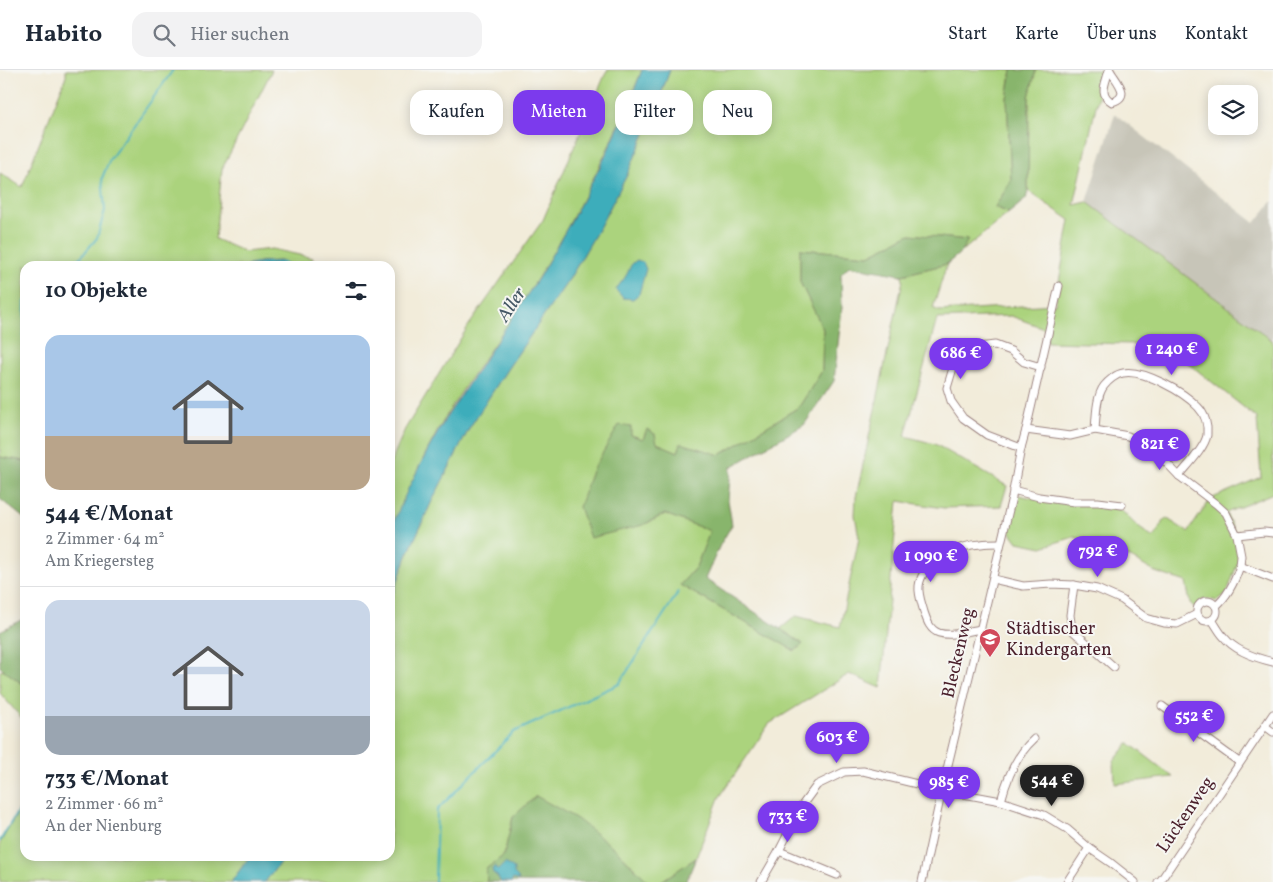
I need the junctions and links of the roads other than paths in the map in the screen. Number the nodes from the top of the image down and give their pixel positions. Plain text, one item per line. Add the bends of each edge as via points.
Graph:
1 (1109, 70) edge
2 (1059, 286) dead end
3 (1041, 367) junction
4 (1026, 430) junction
5 (1095, 430) junction
6 (1021, 448) junction
7 (1179, 476) junction
8 (1013, 490) junction
9 (1122, 506) dead end
10 (1273, 533) edge
11 (1237, 535) junction
12 (1000, 543) junction
13 (1240, 566) junction
14 (992, 579) junction
15 (1273, 579) edge
16 (1074, 585) junction
17 (1216, 606) junction
18 (1197, 614) junction
19 (1212, 620) junction
20 (981, 629) junction
21 (1273, 662) edge
22 (1114, 667) dead end
23 (1162, 706) dead end
24 (1273, 714) edge
25 (1265, 726) junction
26 (1273, 732) edge
27 (1034, 739) dead end
28 (1239, 762) junction
29 (942, 790) junction
30 (1001, 801) junction
31 (1089, 848) junction
32 (779, 851) junction
33 (837, 875) dead end
34 (761, 882) edge
35 (922, 882) edge
36 (1067, 882) edge
37 (1135, 882) edge
38 (1158, 882) edge

1 - 1 street via 1122,89 1122,96 1112,102 1102,96
2 - 3 street, Bleckenweg
3 - 4 street, Bleckenweg
3 - 6 street via 1024,362 1011,351 995,345 978,347 964,353 953,368 947,388 951,401 963,418 987,435
4 - 5 street via 1070,436
4 - 6 street, Bleckenweg
5 - 7 street via 1128,436 1156,452
5 - 7 street via 1102,387 1112,378 1122,373 1141,374 1163,383 1186,396 1206,420 1207,436
6 - 8 street, Bleckenweg
7 - 11 street via 1226,513
8 - 9 street via 1074,502
8 - 12 street, Bleckenweg
10 - 11 street
11 - 13 street
12 - 14 street, Bleckenweg
12 - 20 street via 961,548 937,559 922,575 919,587 926,619 936,632 948,635
13 - 15 street
13 - 17 street via 1227,594
14 - 16 street via 1023,586
14 - 20 street, Bleckenweg
16 - 18 street via 1097,589 1122,600 1146,618 1164,623 1177,624
16 - 22 street via 1070,615 1072,630
17 - 18 street via 1205,601 1199,604
17 - 19 street via 1218,612
18 - 19 street via 1203,621
19 - 21 street via 1236,648
20 - 29 street, Bleckenweg
23 - 28 street
24 - 25 street, Lückenweg
25 - 26 street
25 - 28 street, Lückenweg
27 - 30 street via 1012,768
28 - 38 street, Lückenweg
29 - 30 street
29 - 32 street via 872,772 844,772 817,785 803,804
29 - 35 street, Bleckenweg
30 - 31 street via 1044,816
31 - 36 street
31 - 37 street
32 - 33 street
32 - 34 street

